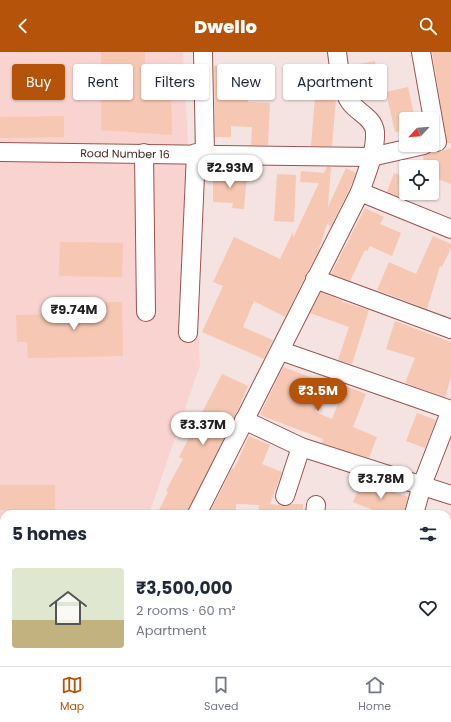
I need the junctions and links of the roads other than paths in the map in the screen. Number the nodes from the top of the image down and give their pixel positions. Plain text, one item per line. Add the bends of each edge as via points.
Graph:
1 (203, 52) edge
2 (336, 52) edge
3 (421, 52) edge
4 (431, 112) edge
5 (399, 151) edge
6 (0, 152) edge
7 (144, 153) junction
8 (201, 154) junction
9 (371, 157) junction
10 (360, 192) junction
11 (451, 229) edge
12 (315, 279) junction
13 (146, 312) dead end
14 (451, 329) edge
15 (188, 333) dead end
16 (281, 351) junction
17 (451, 410) edge
18 (244, 420) junction
19 (301, 447) junction
20 (422, 486) junction
21 (451, 495) edge
22 (285, 496) dead end
23 (199, 510) edge
24 (415, 510) edge

1 - 8 street
2 - 9 street via 344,89 350,103 362,112 375,132
3 - 4 street
5 - 9 street, Road Number 16
6 - 7 street, Road Number 16
7 - 8 street, Road Number 16
7 - 13 street
8 - 9 street, Road Number 16
8 - 15 street
9 - 10 street
10 - 11 street
10 - 12 street
12 - 14 street
12 - 16 street
16 - 17 street
16 - 18 street
17 - 20 street
18 - 19 street
18 - 23 street
19 - 20 street
19 - 22 street
20 - 21 street
20 - 24 street

